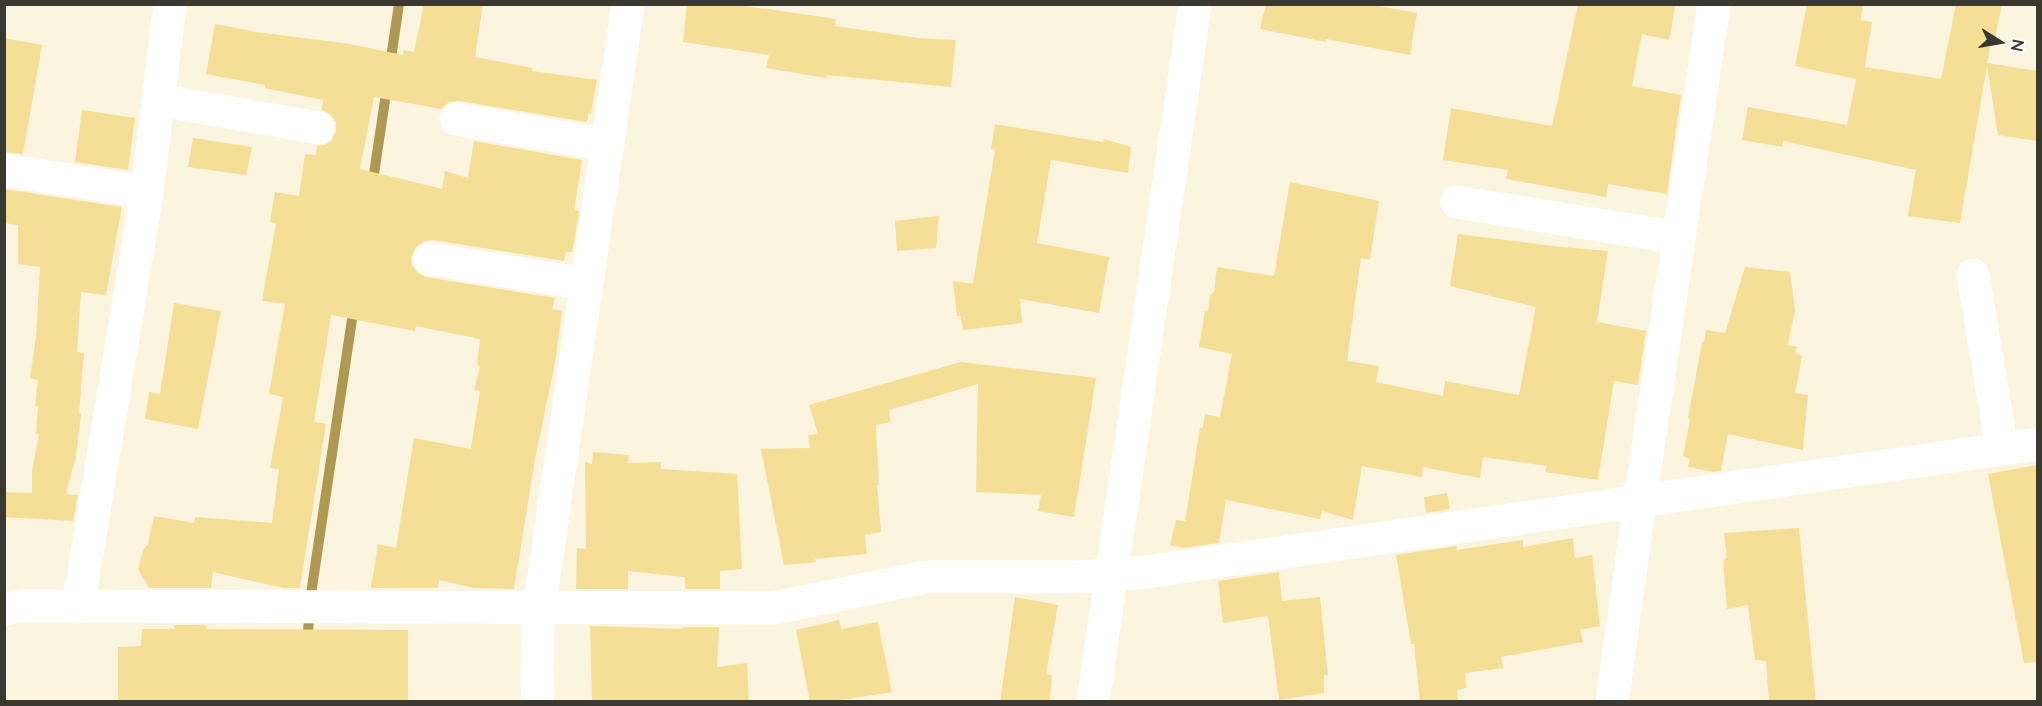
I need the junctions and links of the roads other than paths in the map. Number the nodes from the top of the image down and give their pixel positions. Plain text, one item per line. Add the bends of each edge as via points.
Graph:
1 (170, 4) edge
2 (628, 4) edge
3 (1195, 4) edge
4 (1714, 4) edge
5 (159, 100) junction
6 (456, 119) dead end
7 (318, 128) dead end
8 (608, 145) junction
9 (4, 170) edge
10 (147, 192) junction
11 (1457, 202) dead end
12 (1679, 238) junction
13 (430, 259) dead end
14 (1973, 275) dead end
15 (587, 284) junction
16 (2037, 444) edge
17 (2002, 449) junction
18 (1640, 501) junction
19 (1113, 575) junction
20 (78, 607) junction
21 (538, 608) junction
22 (4, 609) edge
23 (537, 702) edge
24 (1093, 702) edge
25 (1612, 702) edge

1 - 5 street
2 - 8 street
3 - 19 street
4 - 12 street
5 - 7 street
5 - 10 street
6 - 8 street
8 - 15 street
9 - 10 street
10 - 20 street
11 - 12 street
12 - 18 street
13 - 15 street
14 - 17 street
15 - 21 street
16 - 17 street
17 - 18 street
18 - 19 street
18 - 25 street
19 - 21 street via 927,577 774,608
19 - 24 street
20 - 21 street
20 - 22 street
21 - 23 street

